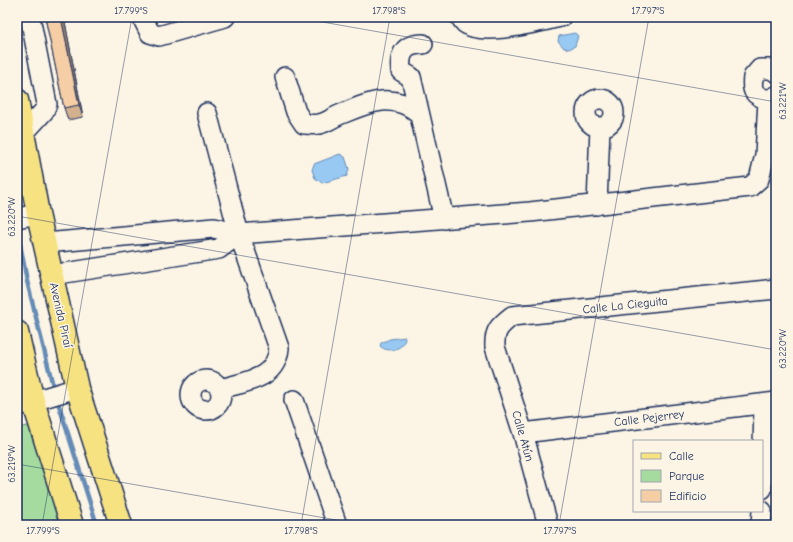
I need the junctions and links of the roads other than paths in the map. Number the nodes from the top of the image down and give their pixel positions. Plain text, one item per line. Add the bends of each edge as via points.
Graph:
1 (30, 17) edge
2 (142, 17) edge
3 (225, 17) edge
4 (460, 17) edge
5 (561, 17) edge
6 (423, 44) dead end
7 (776, 72) edge
8 (285, 77) dead end
9 (772, 98) edge
10 (17, 100) edge
11 (207, 113) dead end
12 (419, 113) junction
13 (600, 127) dead end
14 (24, 134) junction
15 (597, 204) junction
16 (28, 216) edge
17 (444, 219) junction
18 (239, 234) junction
19 (45, 243) junction
20 (52, 275) junction
21 (776, 289) edge
22 (17, 332) edge
23 (495, 347) joint
24 (73, 389) junction
25 (221, 389) dead end
26 (294, 400) dead end
27 (32, 402) edge
28 (770, 403) edge
29 (523, 433) junction
30 (763, 478) edge
31 (762, 512) edge
32 (72, 525) edge
33 (121, 525) edge
34 (337, 525) edge
35 (548, 525) edge
36 (761, 525) edge

1 - 14 street via 47,104
2 - 3 street via 150,33 160,36
4 - 5 street via 466,25 503,29
6 - 12 street via 414,44 406,48 400,60 402,71 411,77
7 - 9 street via 771,69 760,69 753,77 752,87 757,96
8 - 12 street via 296,112 304,124 320,124 384,99 398,101
9 - 15 street via 765,155 759,179 750,187
10 - 14 main road, Avenida Piraí
11 - 18 street
12 - 17 street
13 - 15 street
14 - 16 main road, Avenida Piraí
15 - 17 street
16 - 19 main road, Avenida Piraí
17 - 18 street
18 - 19 street via 214,228
18 - 20 street via 219,249
18 - 25 street via 274,330 279,348 278,360 264,375
19 - 20 main road, Avenida Piraí
20 - 24 main road, Avenida Piraí
21 - 23 street, Calle La Cieguita via 512,316 499,326 494,336
22 - 27 main road
23 - 29 street, Calle Atún
24 - 27 street
24 - 33 main road, Avenida Piraí
26 - 34 street
27 - 32 main road
28 - 29 street, Calle Pejerrey
28 - 30 street
29 - 35 street, Calle Atún
31 - 36 street

